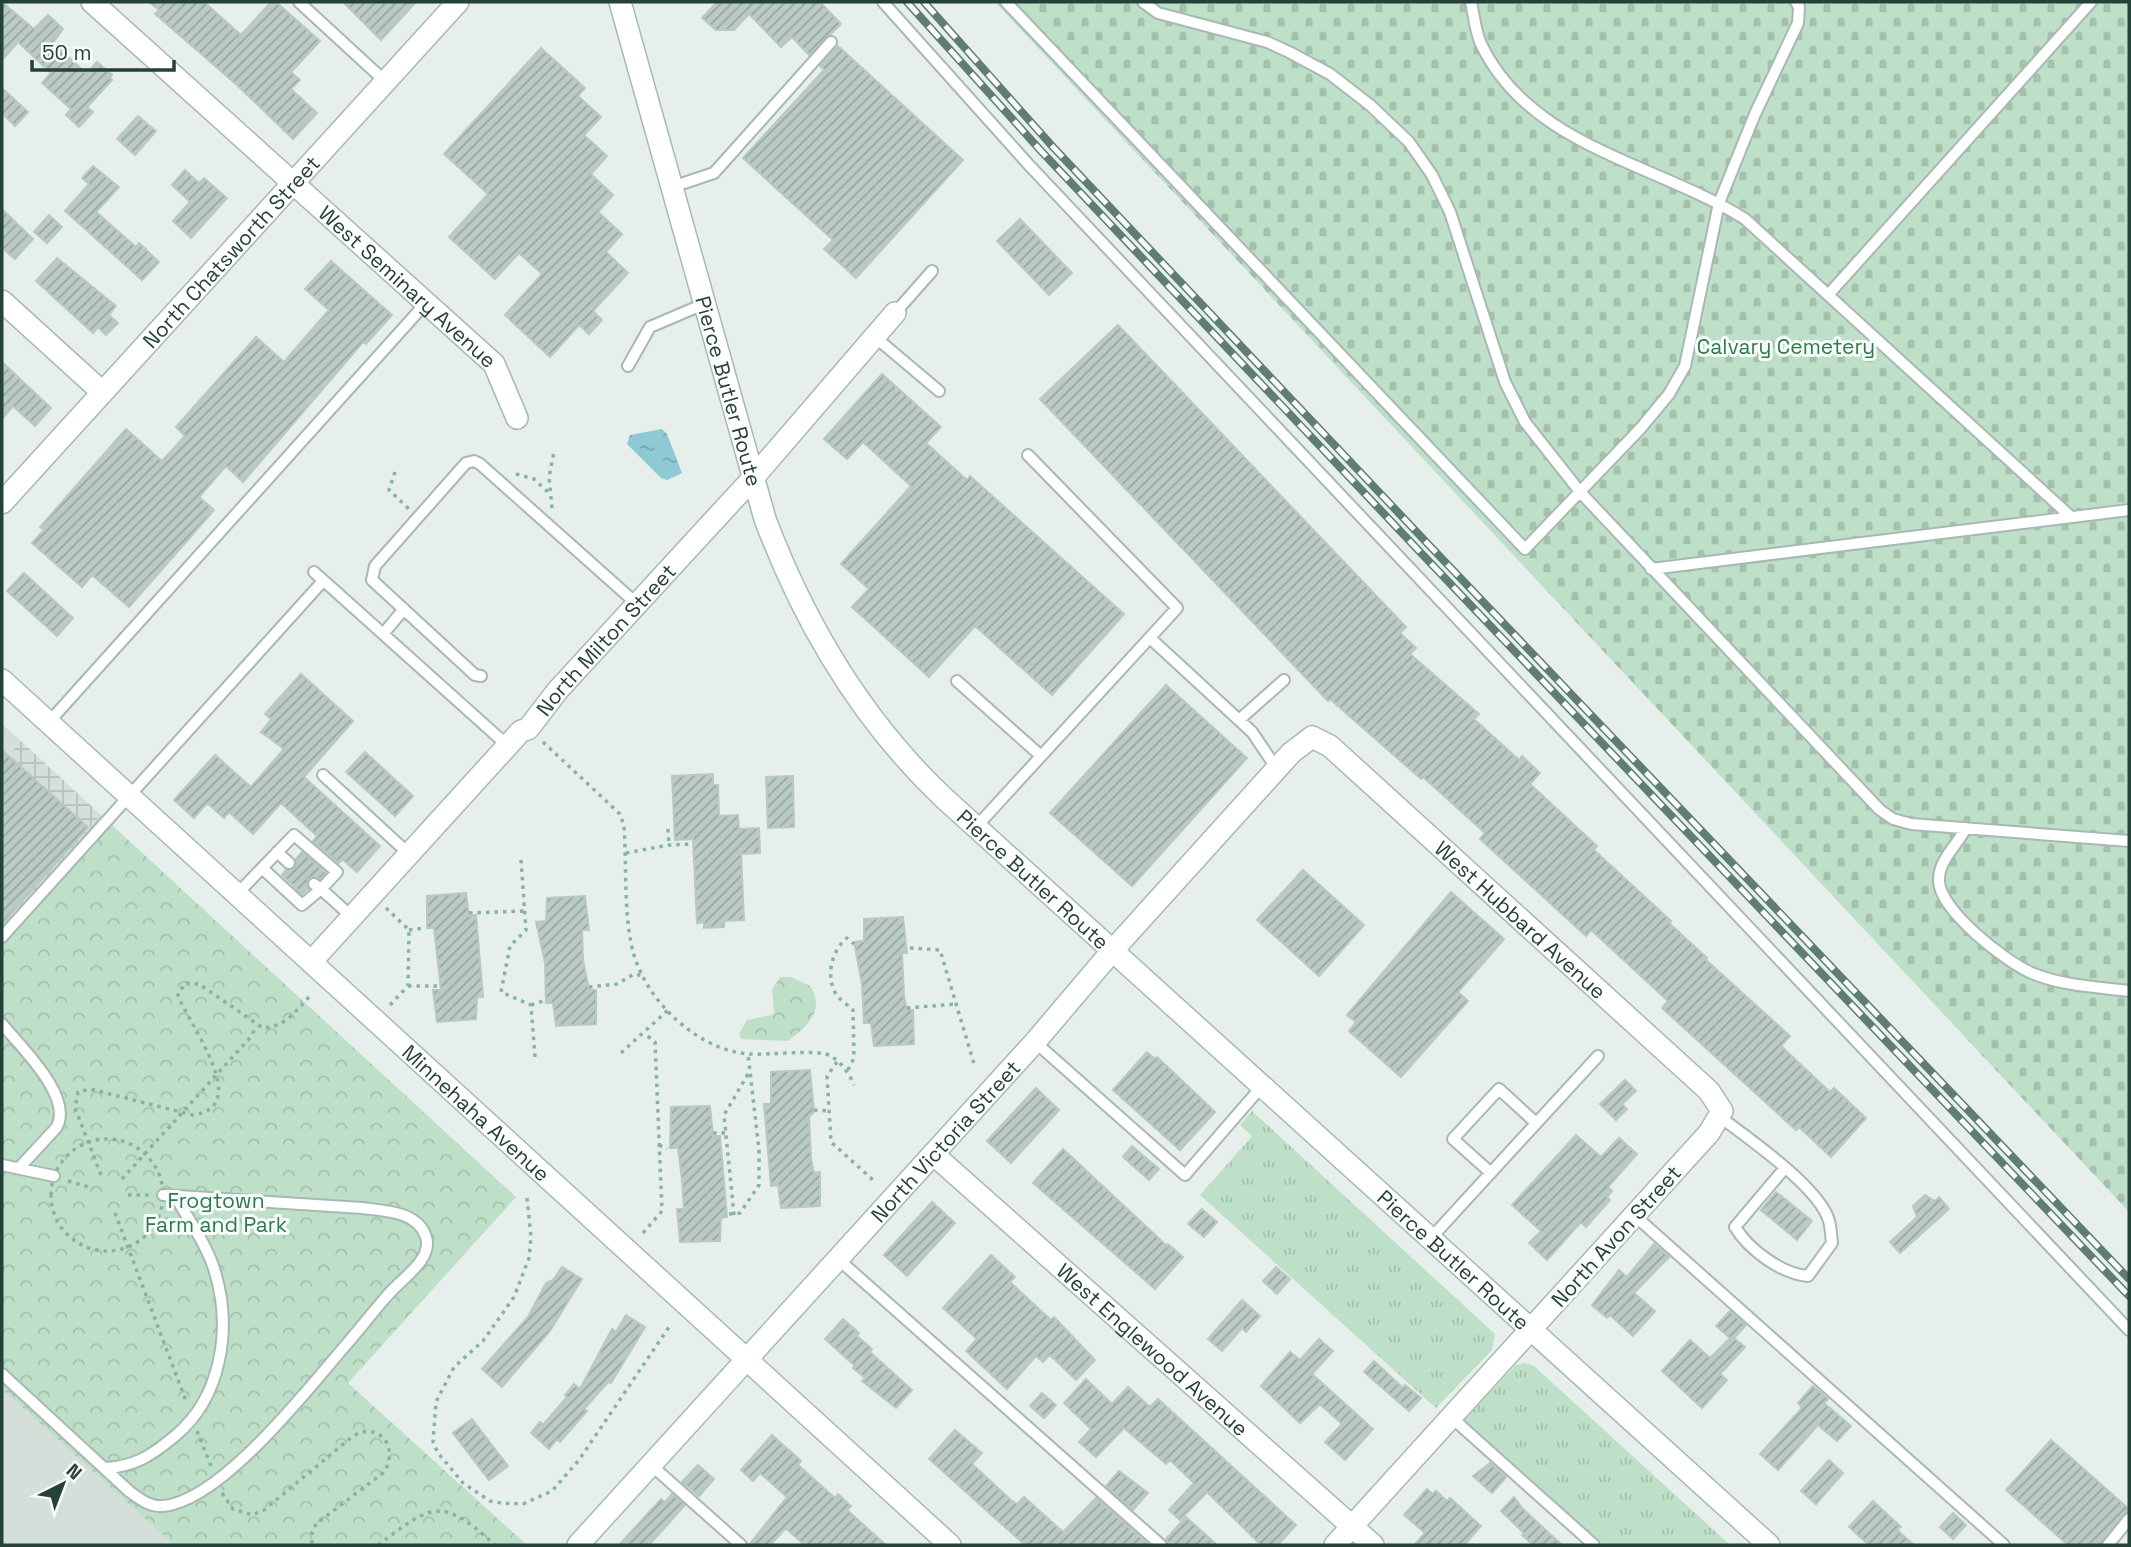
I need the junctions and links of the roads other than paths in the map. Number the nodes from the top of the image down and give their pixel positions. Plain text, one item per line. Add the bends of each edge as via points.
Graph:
1 (92, 2) edge
2 (299, 2) edge
3 (458, 2) edge
4 (620, 2) edge
5 (883, 2) edge
6 (1006, 2) edge
7 (1143, 2) edge
8 (1471, 2) edge
9 (1796, 2) edge
10 (2091, 2) edge
11 (831, 42) dead end
12 (387, 83) junction
13 (293, 184) junction
14 (672, 187) junction
15 (1719, 203) junction
16 (932, 271) dead end
17 (1828, 295) junction
18 (2, 301) edge
19 (426, 303) junction
20 (704, 304) junction
21 (895, 313) joint
22 (875, 337) junction
23 (628, 366) dead end
24 (939, 391) dead end
25 (102, 392) junction
26 (517, 418) dead end
27 (1028, 455) dead end
28 (753, 478) junction
29 (1581, 493) junction
30 (4, 497) edge
31 (2129, 510) edge
32 (2070, 516) junction
33 (1651, 569) junction
34 (637, 604) junction
35 (404, 609) junction
36 (383, 634) junction
37 (1150, 638) junction
38 (481, 676) dead end
39 (2, 680) edge
40 (1284, 680) dead end
41 (957, 681) dead end
42 (1239, 720) junction
43 (48, 722) junction
44 (1312, 737) joint
45 (508, 746) junction
46 (1041, 757) junction
47 (1276, 769) junction
48 (323, 775) dead end
49 (129, 796) junction
50 (976, 827) junction
51 (1966, 828) junction
52 (2129, 841) edge
53 (277, 852) junction
54 (410, 854) junction
55 (289, 863) dead end
56 (262, 868) junction
57 (317, 887) junction
58 (237, 894) junction
59 (352, 917) junction
60 (2, 937) edge
61 (1112, 950) junction
62 (311, 962) junction
63 (2129, 991) edge
64 (2, 1024) edge
65 (1035, 1042) junction
66 (1598, 1056) dead end
67 (1263, 1085) junction
68 (1721, 1114) junction
69 (1536, 1123) junction
70 (933, 1154) junction
71 (2, 1165) edge
72 (19, 1168) junction
73 (1784, 1169) junction
74 (1491, 1173) junction
75 (54, 1177) road end
76 (1634, 1215) junction
77 (1431, 1238) junction
78 (838, 1259) junction
79 (1531, 1330) junction
80 (2129, 1330) edge
81 (745, 1359) junction
82 (2, 1374) edge
83 (1451, 1417) junction
84 (650, 1464) junction
85 (104, 1468) junction
86 (2129, 1519) edge
87 (1352, 1527) junction
88 (578, 1545) edge
89 (741, 1545) edge
90 (950, 1545) edge
91 (1161, 1545) edge
92 (1335, 1545) edge
93 (1373, 1545) edge
94 (1594, 1545) edge
95 (1769, 1545) edge
96 (2004, 1545) edge
97 (2108, 1545) edge

1 - 13 street, West Seminary Avenue
2 - 12 lane
3 - 12 street, North Chatsworth Street
4 - 14 street, Pierce Butler Route
5 - 80 lane via 1028,164
6 - 29 lane via 1525,549
7 - 29 lane via 1158,13 1268,42 1289,52 1330,74 1409,142 1450,212 1510,392 1525,422
8 - 15 lane via 1480,41 1499,75 1526,106 1566,133
9 - 15 lane via 1798,23
10 - 17 lane
11 - 14 lane via 714,173
12 - 13 street, North Chatsworth Street
13 - 19 street, West Seminary Avenue
13 - 25 street, North Chatsworth Street
14 - 20 street, Pierce Butler Route
15 - 17 lane via 1745,219
15 - 29 lane via 1685,366 1669,394
16 - 21 lane
17 - 32 lane
18 - 25 street
19 - 26 street, West Seminary Avenue via 494,364
19 - 43 lane
20 - 23 lane via 649,327
20 - 28 street, Pierce Butler Route
21 - 22 street, North Milton Street
22 - 24 lane
22 - 28 street, North Milton Street
25 - 30 street, North Chatsworth Street
27 - 37 lane via 1177,608
28 - 34 street, North Milton Street
28 - 50 street, Pierce Butler Route via 780,559 841,675 890,744
29 - 33 lane
31 - 32 lane
32 - 33 lane
33 - 51 lane via 1880,810 1911,824
34 - 35 lane via 474,461 466,463 372,573 372,580
34 - 45 street, North Milton Street
35 - 36 lane
35 - 38 lane
36 - 45 lane
36 - 49 lane via 319,576
37 - 42 lane
37 - 46 lane
39 - 43 street, Minnehaha Avenue
40 - 42 lane
41 - 46 lane
42 - 47 lane
43 - 49 street, Minnehaha Avenue
44 - 47 street, North Victoria Street
44 - 68 street, West Hubbard Avenue via 1330,746 1709,1091
45 - 54 street, North Milton Street
46 - 50 lane
47 - 61 street, North Victoria Street
48 - 54 lane
49 - 58 street, Minnehaha Avenue
49 - 60 lane
50 - 61 street, Pierce Butler Route
51 - 52 lane
51 - 63 lane via 1942,864 1938,880 1942,898 1957,916 2031,973 2060,982
53 - 55 lane
53 - 56 lane
53 - 57 lane via 294,835 337,872
54 - 59 street, North Milton Street
56 - 57 lane via 302,905
56 - 58 lane
57 - 59 lane
58 - 62 street, Minnehaha Avenue
59 - 62 street, North Milton Street
61 - 65 street, North Victoria Street
61 - 67 street, Pierce Butler Route
62 - 81 street, Minnehaha Avenue
64 - 72 lane via 54,1090 61,1110 56,1128
65 - 67 lane via 1185,1175
65 - 70 street, North Victoria Street
66 - 69 lane
67 - 77 street, Pierce Butler Route
68 - 73 lane
68 - 76 street, North Avon Street
69 - 74 lane
69 - 74 lane via 1499,1089 1453,1139
70 - 78 street, North Victoria Street
70 - 87 street, West Englewood Avenue
71 - 72 lane
72 - 75 lane
73 - 73 lane via 1809,1191 1829,1219 1832,1243 1808,1276 1794,1275 1767,1258 1735,1227
74 - 77 lane
76 - 79 street, North Avon Street
76 - 96 lane
77 - 79 street, Pierce Butler Route
78 - 81 street, North Victoria Street
78 - 91 lane
79 - 83 street, North Avon Street
79 - 95 street, Pierce Butler Route
81 - 84 street, North Victoria Street
81 - 90 street, Minnehaha Avenue
82 - 85 lane
83 - 87 street, North Avon Street
83 - 94 lane
84 - 88 street, North Victoria Street
84 - 89 lane
85 - 85 lane via 143,1460 193,1419 218,1367 224,1332 215,1270 169,1196 373,1209 410,1218 426,1237 427,1248 420,1262 317,1379 217,1482 184,1501 162,1506 147,1504
86 - 97 lane
87 - 92 street, North Avon Street
87 - 93 street, West Englewood Avenue

